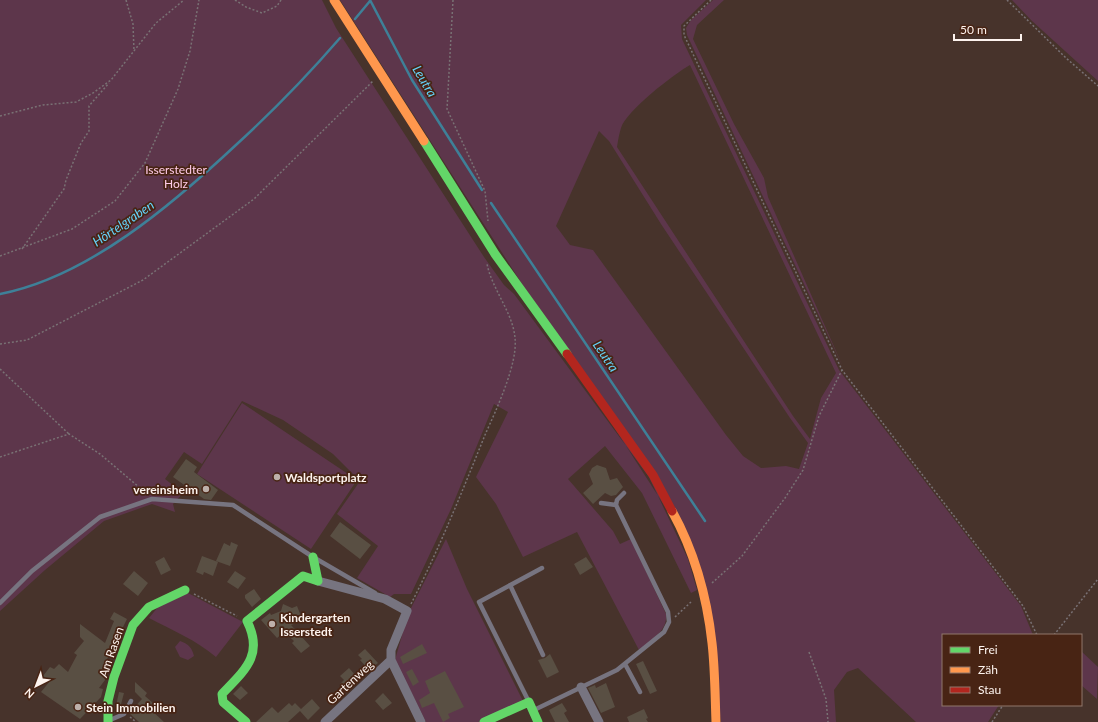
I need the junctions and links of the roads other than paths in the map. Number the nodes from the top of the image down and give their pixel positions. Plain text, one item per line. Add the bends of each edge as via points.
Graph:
1 (334, 0) edge
2 (624, 493) dead end
3 (601, 503) dead end
4 (616, 505) junction
5 (313, 557) junction
6 (542, 568) dead end
7 (318, 581) junction
8 (510, 585) junction
9 (185, 590) road end
10 (385, 599) junction
11 (0, 603) edge
12 (543, 655) dead end
13 (391, 660) junction
14 (625, 664) junction
15 (581, 687) junction
16 (640, 692) dead end
17 (131, 701) dead end
18 (531, 706) junction
19 (487, 721) edge
20 (108, 722) edge
21 (246, 722) edge
22 (325, 722) edge
23 (421, 722) edge
24 (538, 722) edge
25 (599, 722) edge
26 (716, 722) edge

1 - 26 main road via 495,254 653,475 679,524 693,557 712,642
2 - 4 lane
3 - 4 lane
4 - 14 lane via 668,612 669,622 664,632
5 - 7 main road
5 - 10 lane
5 - 11 lane via 233,505 152,499 100,518 32,571
6 - 8 lane
7 - 10 street
7 - 21 main road via 303,576 243,619 252,629 256,640 255,652 248,665 222,694 223,702
8 - 12 lane
8 - 18 lane via 479,602
9 - 20 main road, Am Rasen via 149,607 132,626 114,677 108,701
10 - 13 street, Gartenweg via 403,608 391,650
13 - 22 street, Gartenweg
13 - 23 street, Gartenweg
14 - 15 lane
14 - 16 lane
15 - 18 lane
15 - 25 street
17 - 20 lane via 124,714
18 - 19 main road
18 - 24 main road

